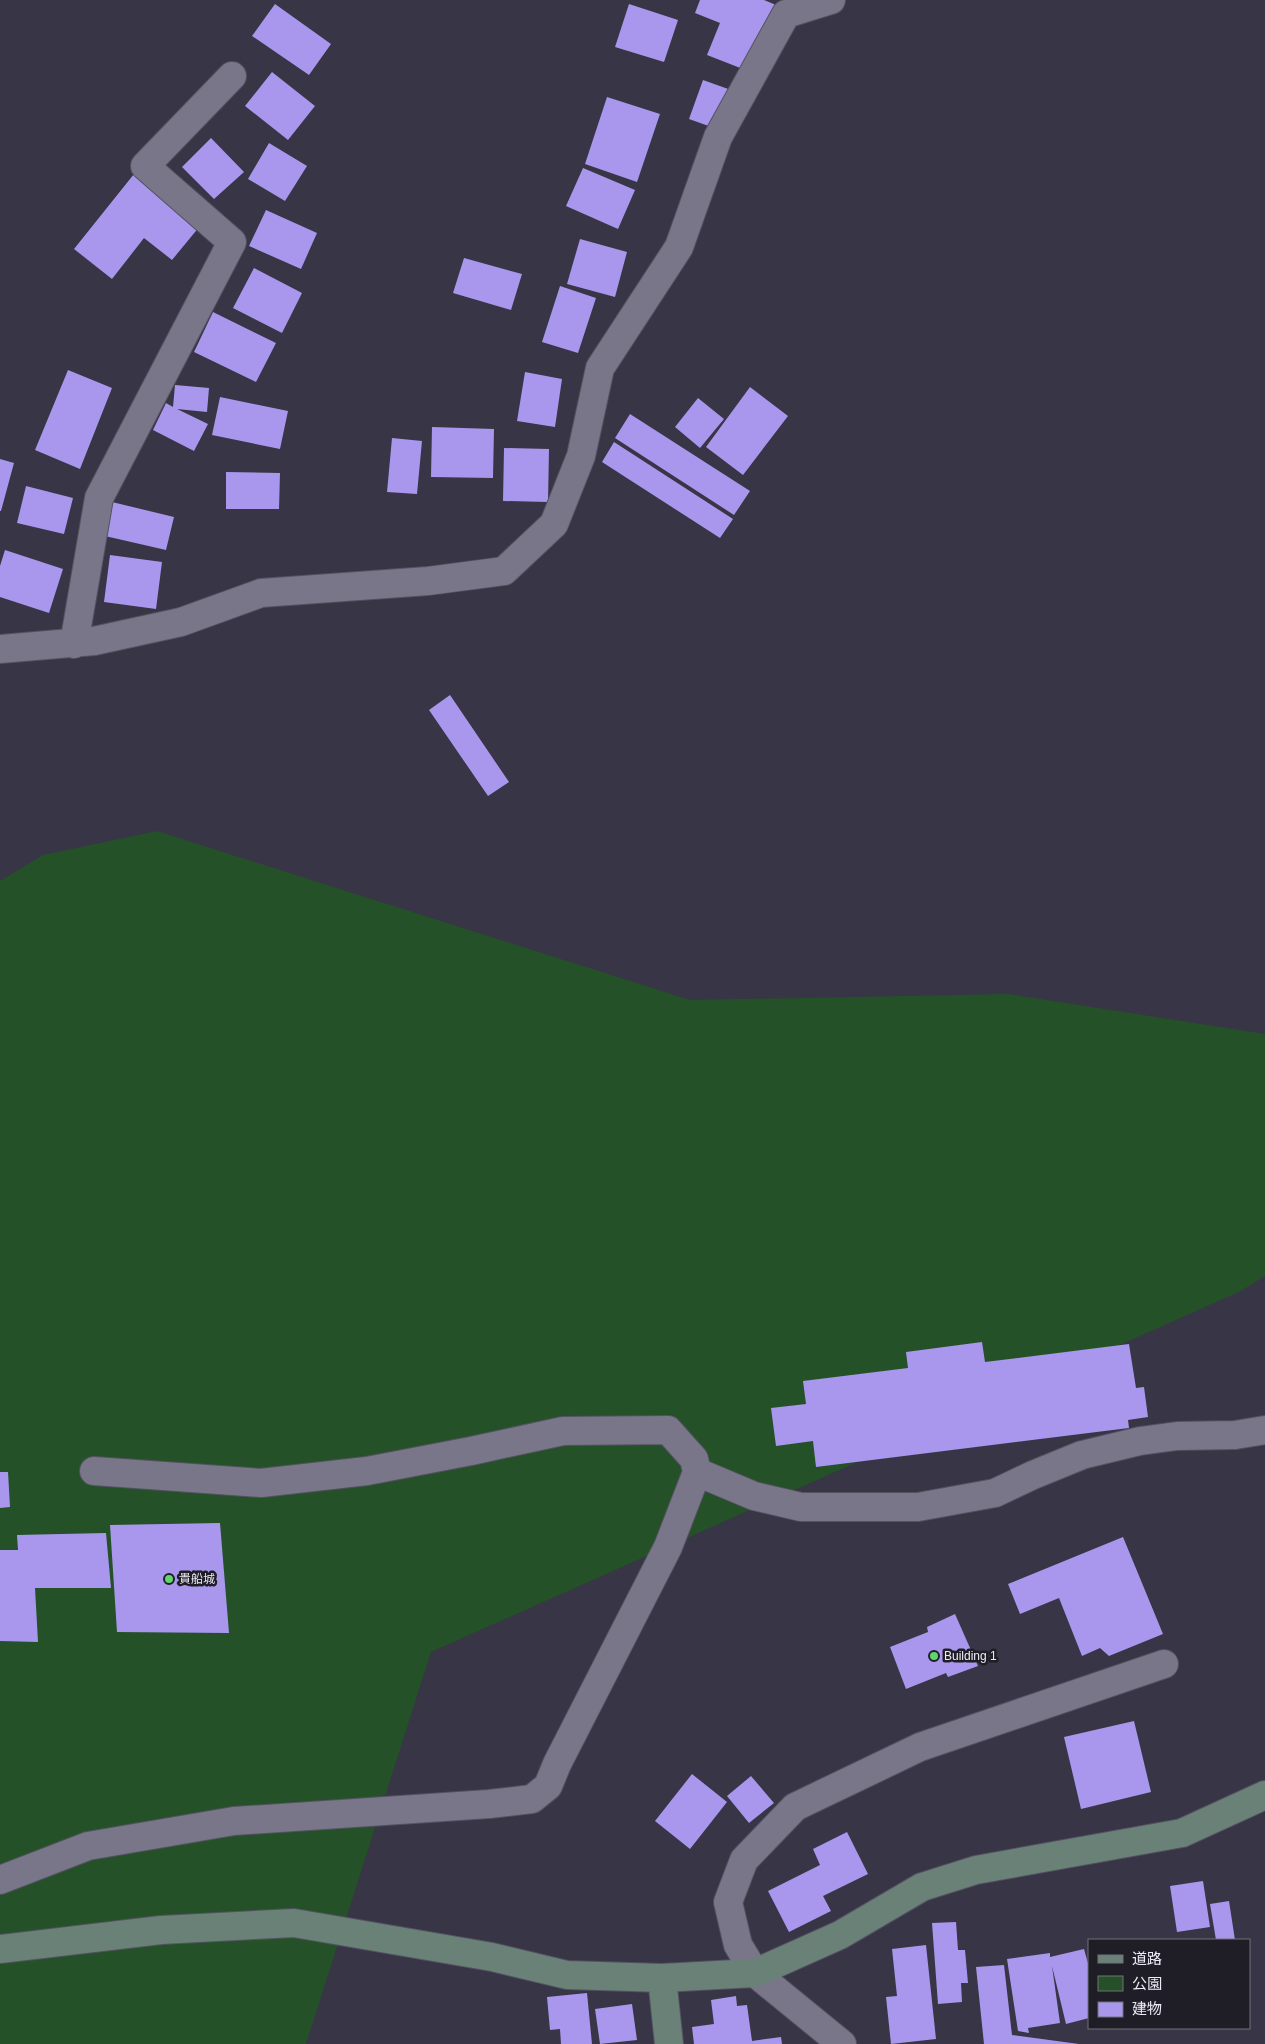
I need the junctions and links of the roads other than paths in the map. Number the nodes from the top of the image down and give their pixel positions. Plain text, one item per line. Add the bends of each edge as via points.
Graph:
1 (831, 0) edge
2 (232, 76) dead end
3 (74, 644) junction
4 (0, 649) edge
5 (1265, 1430) edge
6 (94, 1471) dead end
7 (697, 1472) junction
8 (1164, 1664) dead end
9 (1265, 1795) edge
10 (0, 1880) edge
11 (0, 1949) edge
12 (755, 1974) junction
13 (662, 1978) junction
14 (669, 2044) edge
15 (842, 2044) edge

1 - 3 street via 786,14 718,137 679,247 600,368 581,456 554,524 504,571 261,593 181,622
2 - 3 street via 145,166 232,242 99,498
3 - 4 street
5 - 7 street via 1235,1435 1177,1436 1130,1444 1082,1455 995,1493 918,1507 802,1507 754,1496
6 - 7 street via 261,1483 367,1471 563,1431 668,1430 694,1459
7 - 10 street via 668,1547 548,1786 532,1798 479,1805 234,1821 88,1846
8 - 12 street via 920,1747 795,1807 744,1860 728,1902 738,1945
9 - 12 street via 1182,1833 976,1870 922,1887 840,1935
11 - 13 street via 161,1930 294,1923 454,1950 568,1975
12 - 13 street
12 - 15 street
13 - 14 street

